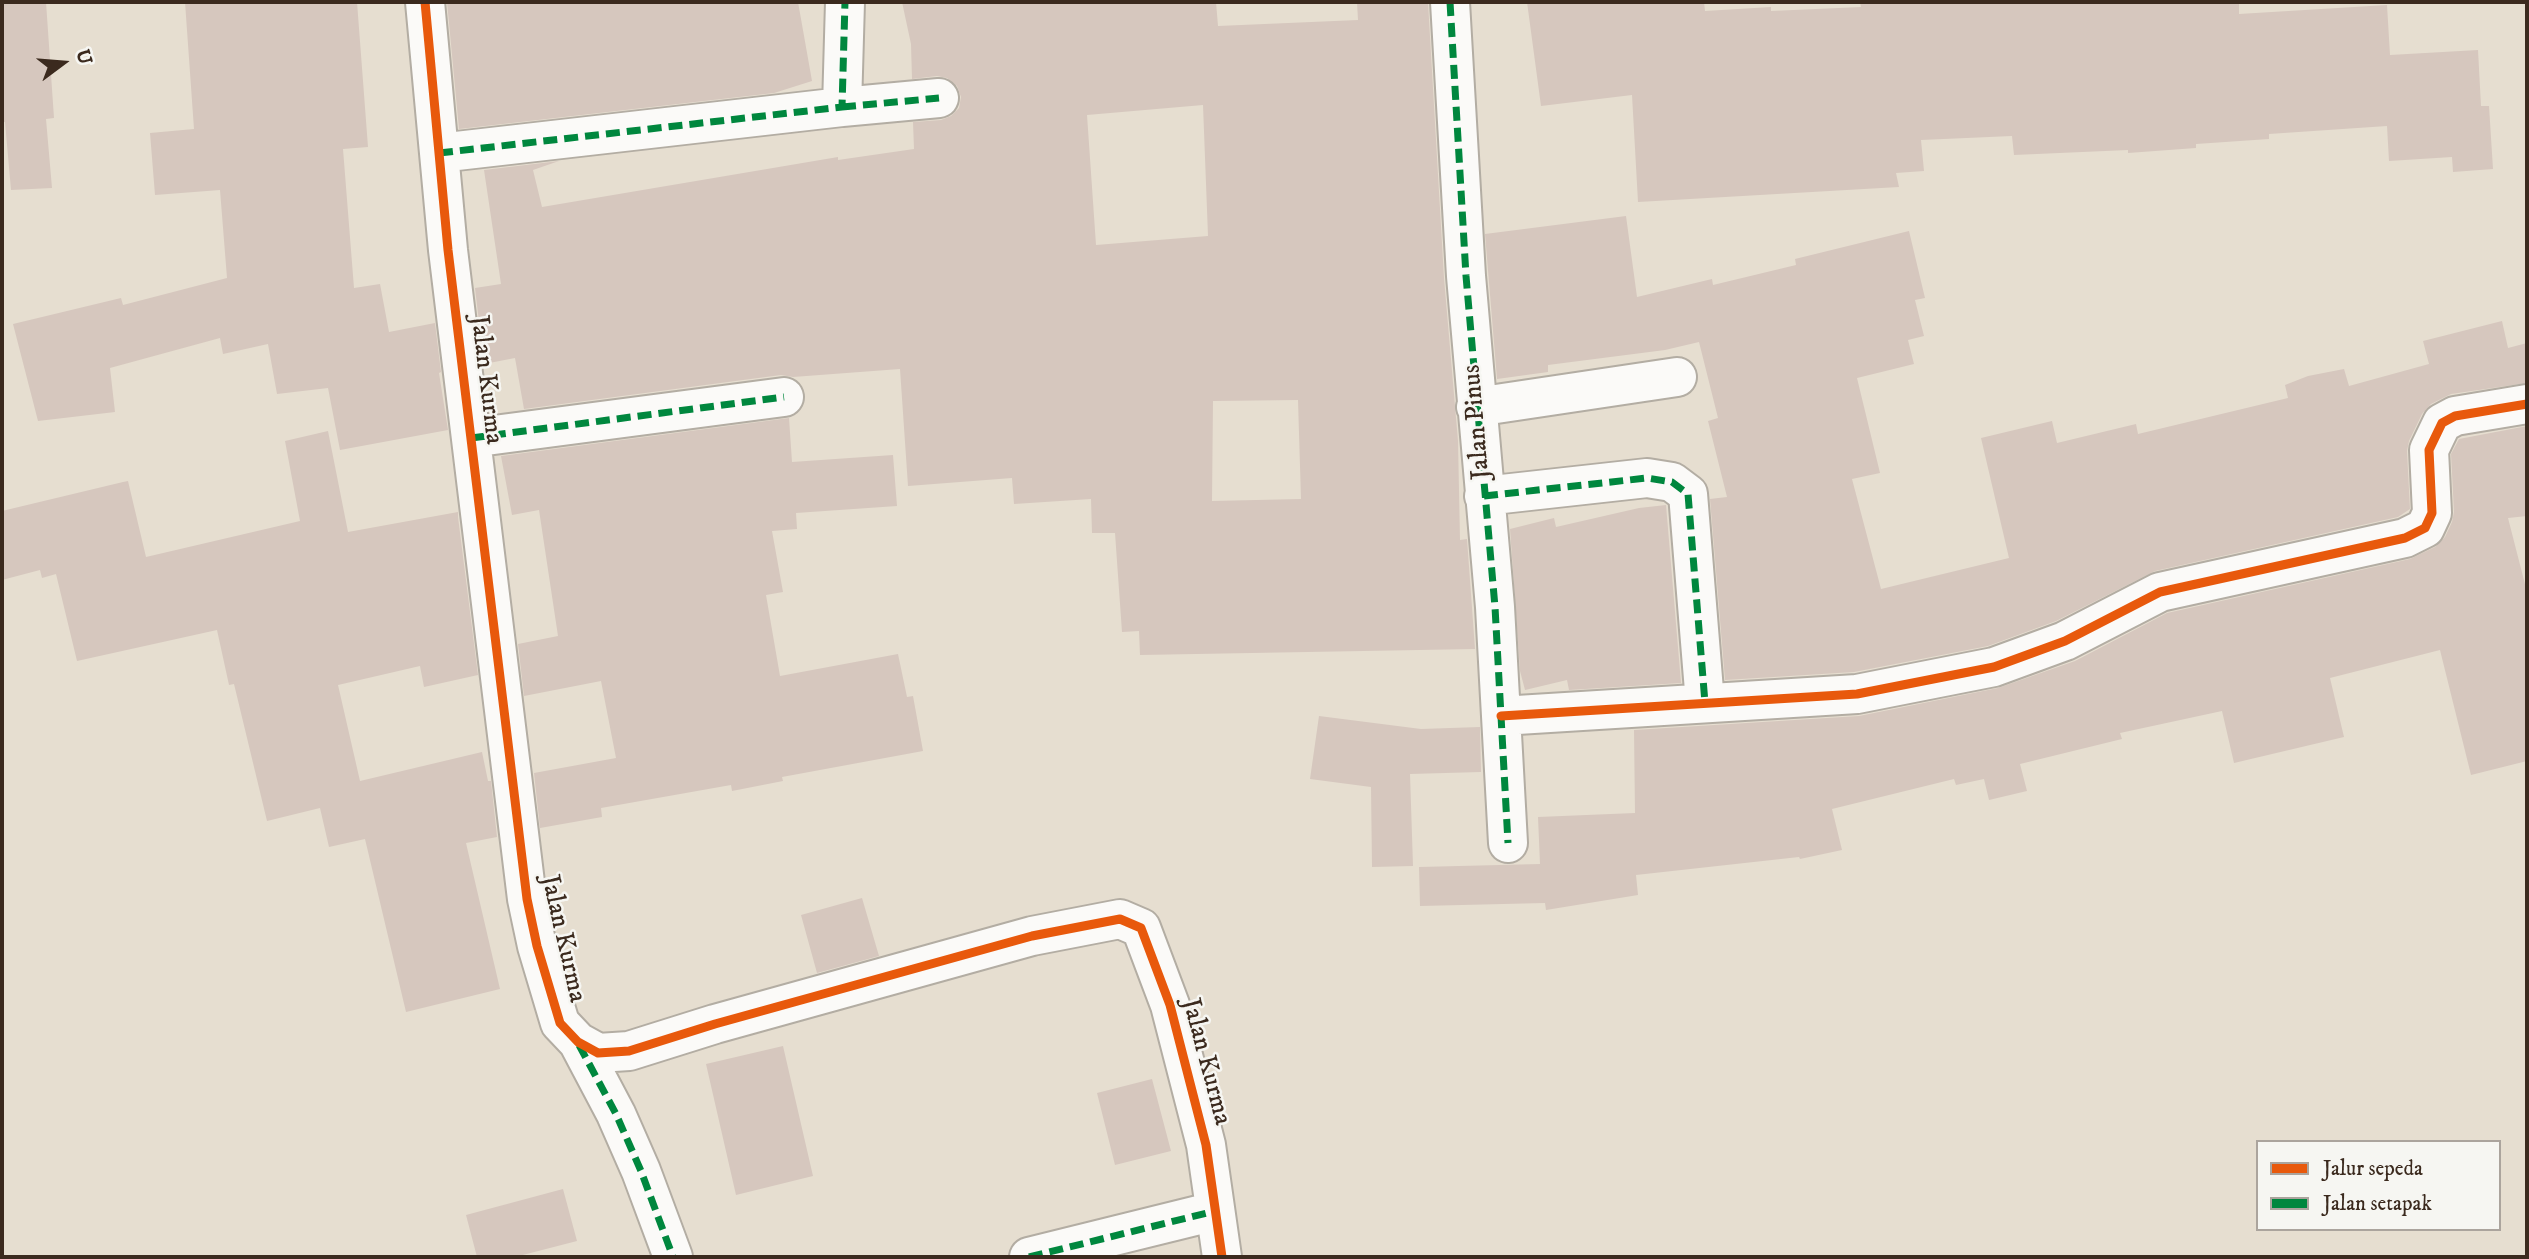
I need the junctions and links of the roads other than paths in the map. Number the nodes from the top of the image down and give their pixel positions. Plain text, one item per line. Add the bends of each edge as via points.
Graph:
1 (425, 2) edge
2 (845, 2) edge
3 (1450, 2) edge
4 (939, 98) dead end
5 (842, 107) junction
6 (439, 153) junction
7 (1677, 377) dead end
8 (784, 397) dead end
9 (2527, 404) edge
10 (1476, 408) junction
11 (471, 438) junction
12 (1484, 496) junction
13 (1705, 703) junction
14 (1501, 716) junction
15 (1508, 843) dead end
16 (578, 1042) junction
17 (1215, 1211) junction
18 (673, 1257) edge
19 (1029, 1257) edge
20 (1222, 1257) edge

1 - 6 street, Jalan Kurma
2 - 5 street
3 - 10 street, Jalan Pinus
4 - 5 street
5 - 6 street
6 - 11 street, Jalan Kurma
7 - 10 street
8 - 11 street
9 - 13 street via 2455,416 2442,423 2429,450 2432,513 2425,528 2405,538 2160,592 2065,641 1994,667 1857,694
10 - 12 street, Jalan Pinus
11 - 16 street, Jalan Kurma via 527,899 560,1023
12 - 13 street via 1647,478 1672,482 1688,494
12 - 14 street, Jalan Pinus
13 - 14 street
14 - 15 street, Jalan Pinus
16 - 17 street, Jalan Kurma via 598,1053 629,1051 1032,936 1120,919 1141,928 1170,1005 1206,1145
16 - 18 street via 616,1114
17 - 19 street
17 - 20 street, Jalan Kurma

